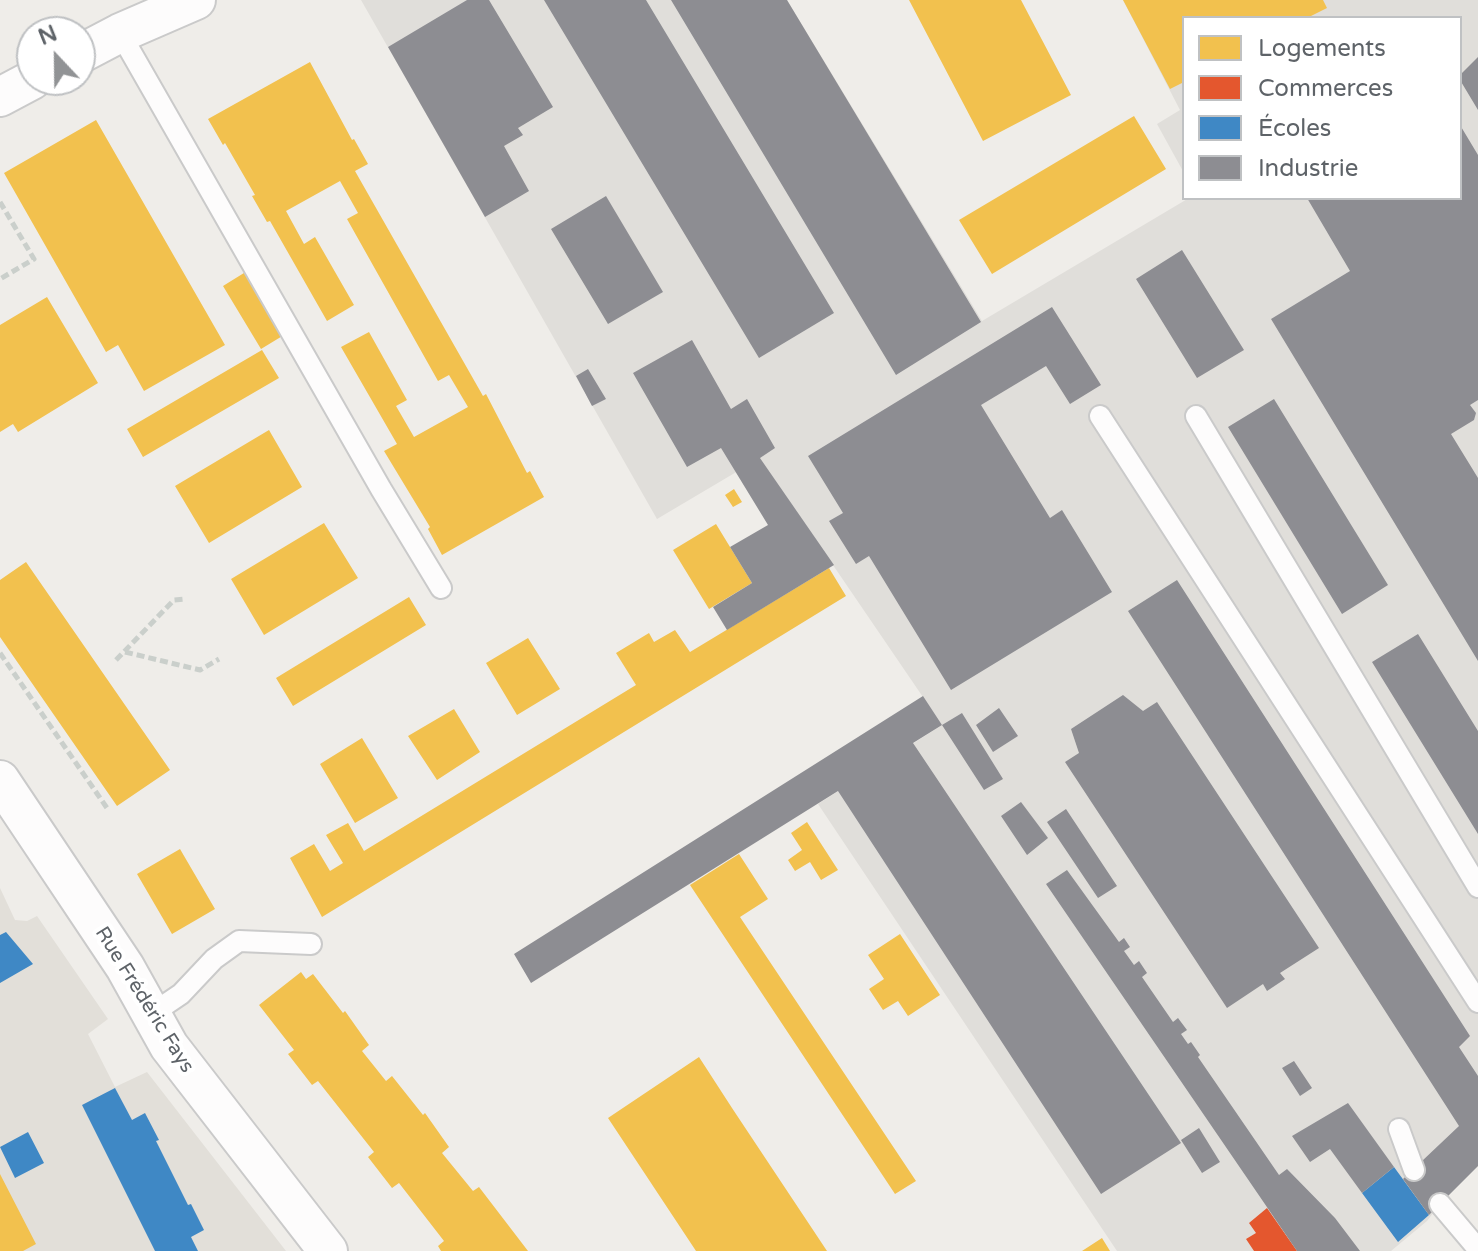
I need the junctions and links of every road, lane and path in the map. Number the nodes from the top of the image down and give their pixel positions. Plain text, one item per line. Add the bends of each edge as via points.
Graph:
1 (196, 0) edge
2 (120, 33) junction
3 (96, 46) edge
4 (0, 202) edge
5 (0, 279) edge
6 (1100, 416) dead end
7 (1196, 416) dead end
8 (441, 588) dead end
9 (184, 599) dead end
10 (125, 652) junction
11 (0, 653) edge
12 (219, 659) dead end
13 (116, 660) dead end
14 (0, 780) edge
15 (107, 808) dead end
16 (1478, 887) edge
17 (311, 944) dead end
18 (1478, 1002) edge
19 (150, 1015) junction
20 (1399, 1129) dead end
21 (1414, 1170) dead end
22 (1440, 1204) dead end
23 (1471, 1243) edge
24 (328, 1251) edge

1 - 2 street
2 - 3 street
2 - 8 lane
4 - 5 path via 34,259
6 - 18 lane
7 - 16 lane
9 - 10 path via 174,600
10 - 12 path via 200,670
10 - 13 path
11 - 15 path
14 - 19 street, Rue Frédéric Fays via 125,967
17 - 19 lane via 239,941
19 - 24 street, Rue Frédéric Fays
20 - 21 lane
22 - 23 lane

